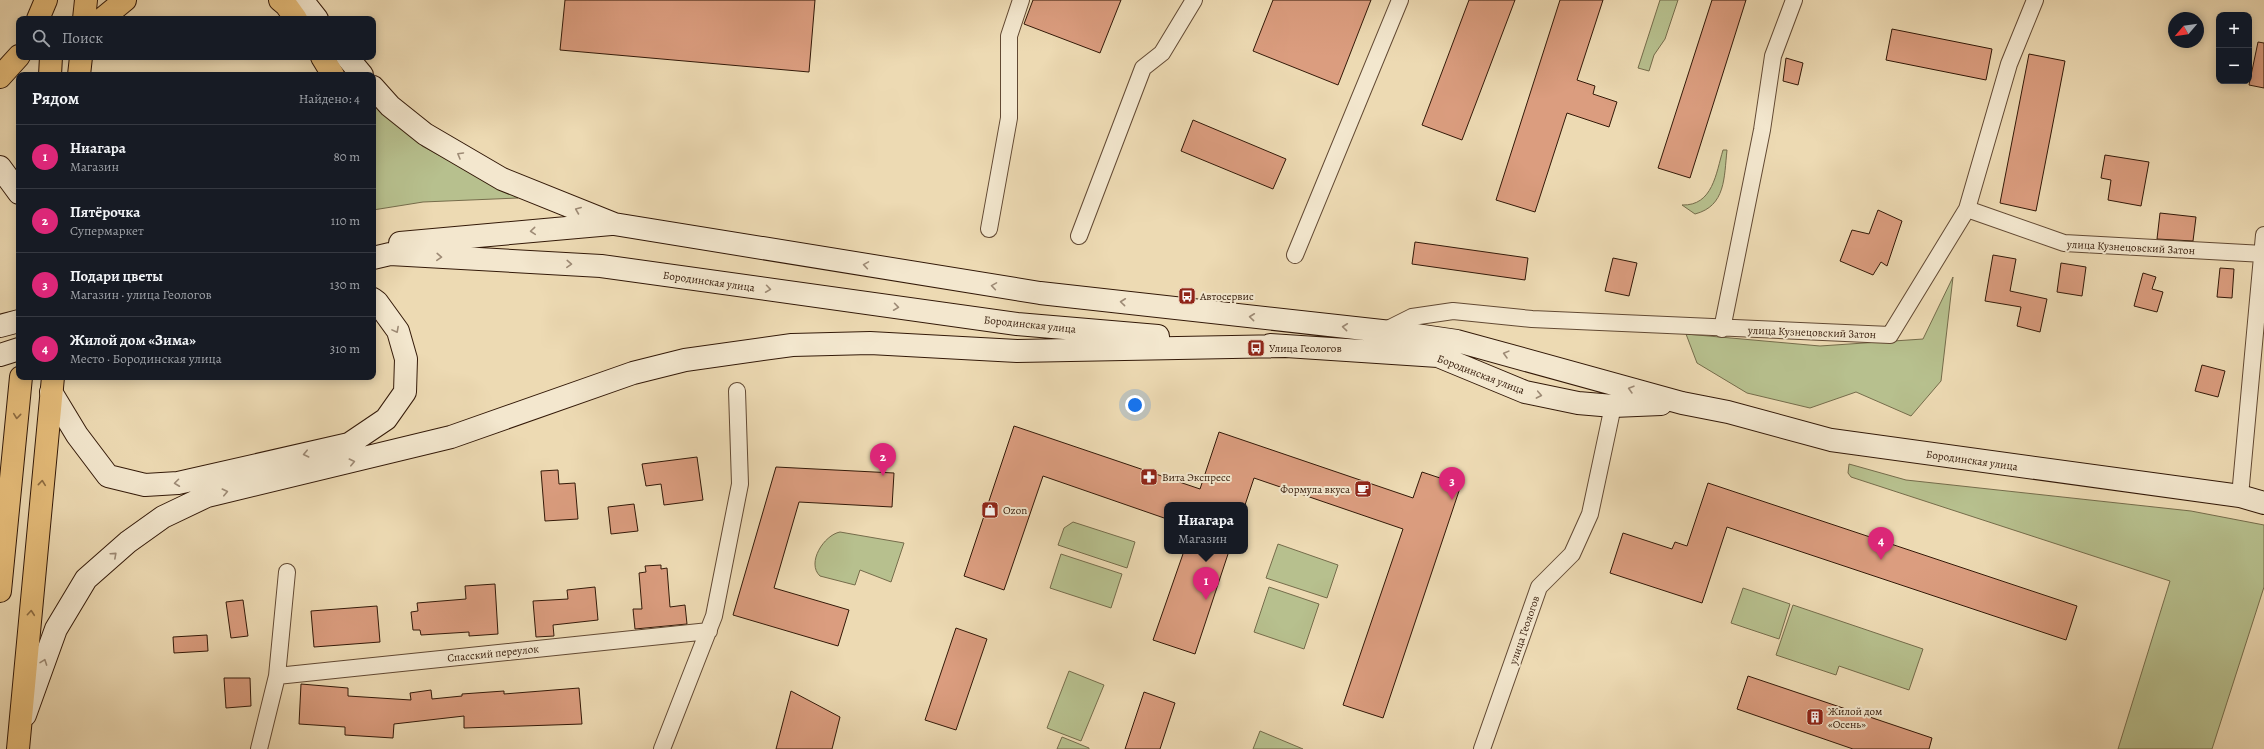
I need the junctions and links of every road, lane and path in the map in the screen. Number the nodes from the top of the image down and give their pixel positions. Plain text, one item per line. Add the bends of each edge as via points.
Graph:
1 (46, 0) edge
2 (55, 0) edge
3 (86, 0) edge
4 (125, 0) edge
5 (280, 0) edge
6 (302, 0) edge
7 (1021, 0) edge
8 (1194, 0) edge
9 (1400, 0) edge
10 (1794, 0) edge
11 (2035, 0) edge
12 (39, 16) edge
13 (54, 16) edge
14 (84, 16) edge
15 (106, 16) edge
16 (294, 16) edge
17 (315, 16) edge
18 (16, 59) edge
19 (51, 60) edge
20 (81, 60) edge
21 (324, 60) edge
22 (350, 60) edge
23 (50, 72) edge
24 (79, 72) edge
25 (331, 72) edge
26 (360, 72) edge
27 (0, 77) edge
28 (376, 90) edge
29 (0, 167) edge
30 (16, 189) edge
31 (1967, 209) junction
32 (614, 224) junction
33 (989, 229) dead end
34 (2264, 235) edge
35 (1079, 236) dead end
36 (376, 246) edge
37 (2262, 254) edge
38 (1295, 255) dead end
39 (376, 257) edge
40 (376, 301) edge
41 (16, 322) edge
42 (0, 326) edge
43 (1722, 329) junction
44 (1384, 331) junction
45 (1285, 346) junction
46 (16, 350) edge
47 (0, 354) edge
48 (21, 380) edge
49 (52, 384) edge
50 (737, 391) dead end
51 (1682, 403) junction
52 (1613, 406) junction
53 (2240, 496) junction
54 (2264, 503) edge
55 (3, 516) edge
56 (287, 572) dead end
57 (0, 591) edge
58 (709, 631) junction
59 (277, 676) junction
60 (21, 725) junction
61 (18, 749) edge
62 (259, 749) edge
63 (662, 749) edge
64 (1482, 749) edge

1 - 12 main road
2 - 13 main road
3 - 14 main road
4 - 15 main road
5 - 16 main road
6 - 17 street
7 - 33 street via 1009,36 1009,118
8 - 35 street via 1162,53 1143,68
9 - 38 street
10 - 43 street via 1773,56 1762,130
11 - 31 street via 2009,64
18 - 27 main road
19 - 23 main road
20 - 24 main road
21 - 25 main road
22 - 26 street
32 -> 28 street via 502,179 425,134 390,106
29 - 30 street
31 - 37 street, улица Кузнецовский Затон via 2064,243
31 - 43 street, улица Кузнецовский Затон via 1890,335
32 -> 36 street
44 -> 32 street, Бородинская улица via 1040,293
34 - 37 street
37 - 53 street
39 -> 45 street, Бородинская улица via 390,254 601,266 1016,324
40 -> 49 street via 398,331 406,359 405,392 386,419 349,444 178,484 145,485 108,476 77,435
41 - 42 street
43 - 44 street, улица Кузнецовский Затон via 1532,319 1453,310 1412,317
51 -> 44 street, Бородинская улица via 1457,341
45 -> 52 street, Бородинская улица via 1438,356 1525,392 1578,403
60 -> 45 street via 56,629 86,580 128,542 163,517 206,496 451,437 633,373 693,359 792,345 870,343 1017,351
46 - 47 street
48 -> 55 main road
60 -> 49 main road
50 - 58 street via 740,484
51 - 52 street, Бородинская улица
51 - 53 street, Бородинская улица via 1728,412 1831,440
52 - 64 street, улица Геологов via 1590,514 1572,554 1539,587
53 - 54 street, Бородинская улица
55 - 57 main road
56 - 59 street
58 - 59 street, Спасский переулок
58 - 63 street
59 - 62 street
60 - 61 main road

